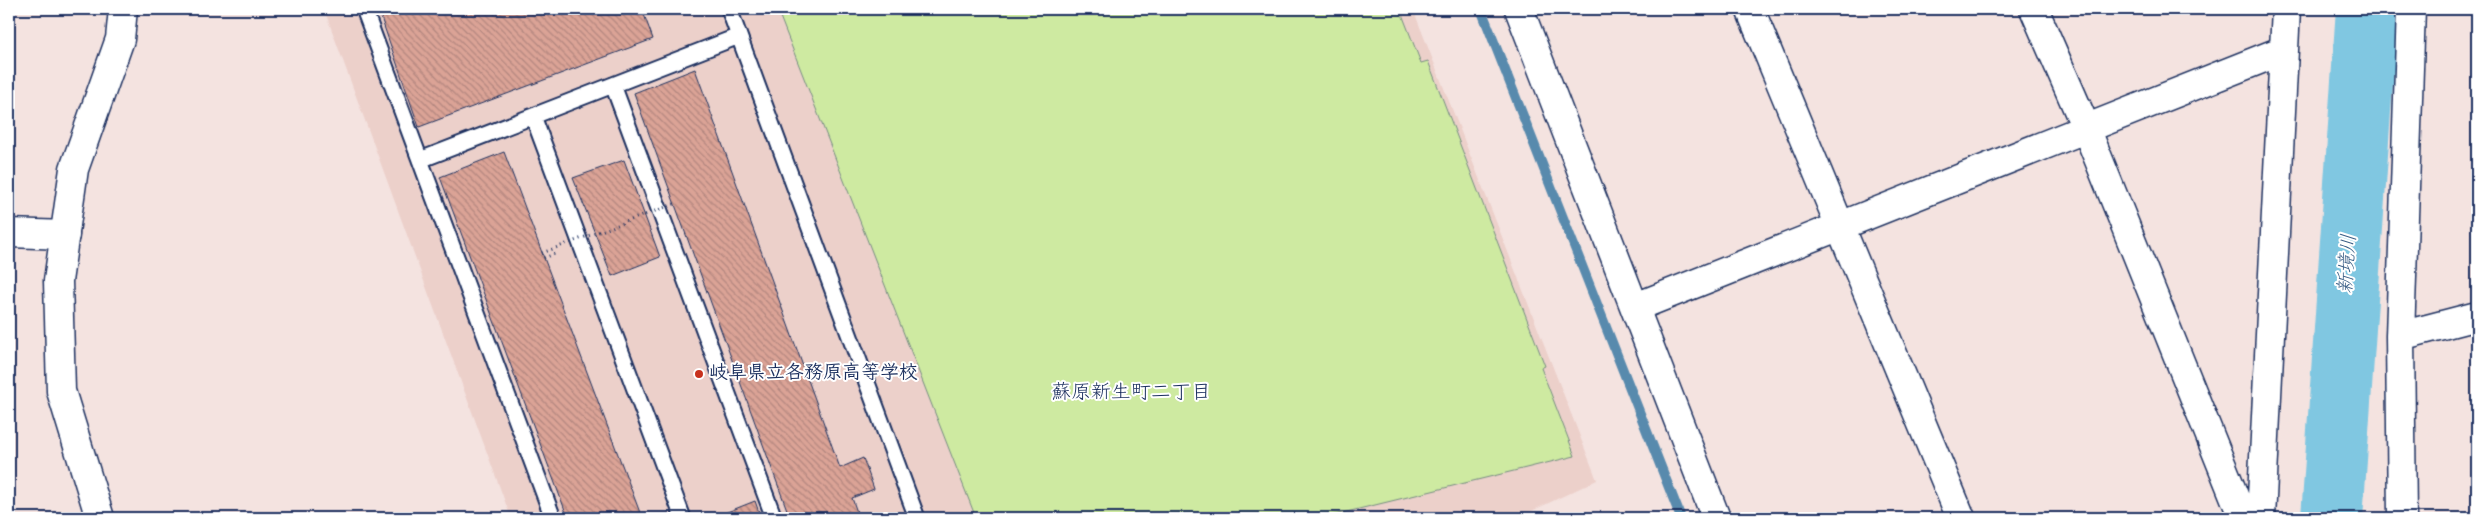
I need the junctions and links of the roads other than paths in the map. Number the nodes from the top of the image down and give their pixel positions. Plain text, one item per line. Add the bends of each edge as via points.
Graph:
1 (123, 9) edge
2 (364, 9) edge
3 (729, 9) edge
4 (1519, 9) edge
5 (1750, 9) edge
6 (2034, 9) edge
7 (2286, 9) edge
8 (2411, 9) edge
9 (739, 36) junction
10 (2284, 50) junction
11 (613, 85) junction
12 (533, 116) junction
13 (2086, 128) junction
14 (420, 160) junction
15 (1840, 227) junction
16 (9, 233) edge
17 (65, 235) junction
18 (1636, 307) junction
19 (2477, 316) edge
20 (2400, 336) junction
21 (100, 518) edge
22 (553, 518) edge
23 (683, 518) edge
24 (774, 518) edge
25 (917, 518) edge
26 (1716, 518) edge
27 (1960, 518) edge
28 (2244, 518) edge
29 (2261, 518) edge
30 (2402, 518) edge

1 - 17 street via 120,39 74,169
2 - 14 lane
3 - 9 lane
4 - 18 street
5 - 15 street
6 - 13 street
7 - 10 street
8 - 20 street
9 - 11 lane
9 - 25 lane
10 - 13 street
10 - 29 street
11 - 12 lane
11 - 24 lane
12 - 14 lane
12 - 23 lane
13 - 15 street
13 - 28 street
14 - 22 lane
15 - 18 street
15 - 27 street
16 - 17 street
17 - 21 street via 58,281 61,391
18 - 26 street
19 - 20 street
20 - 30 street

